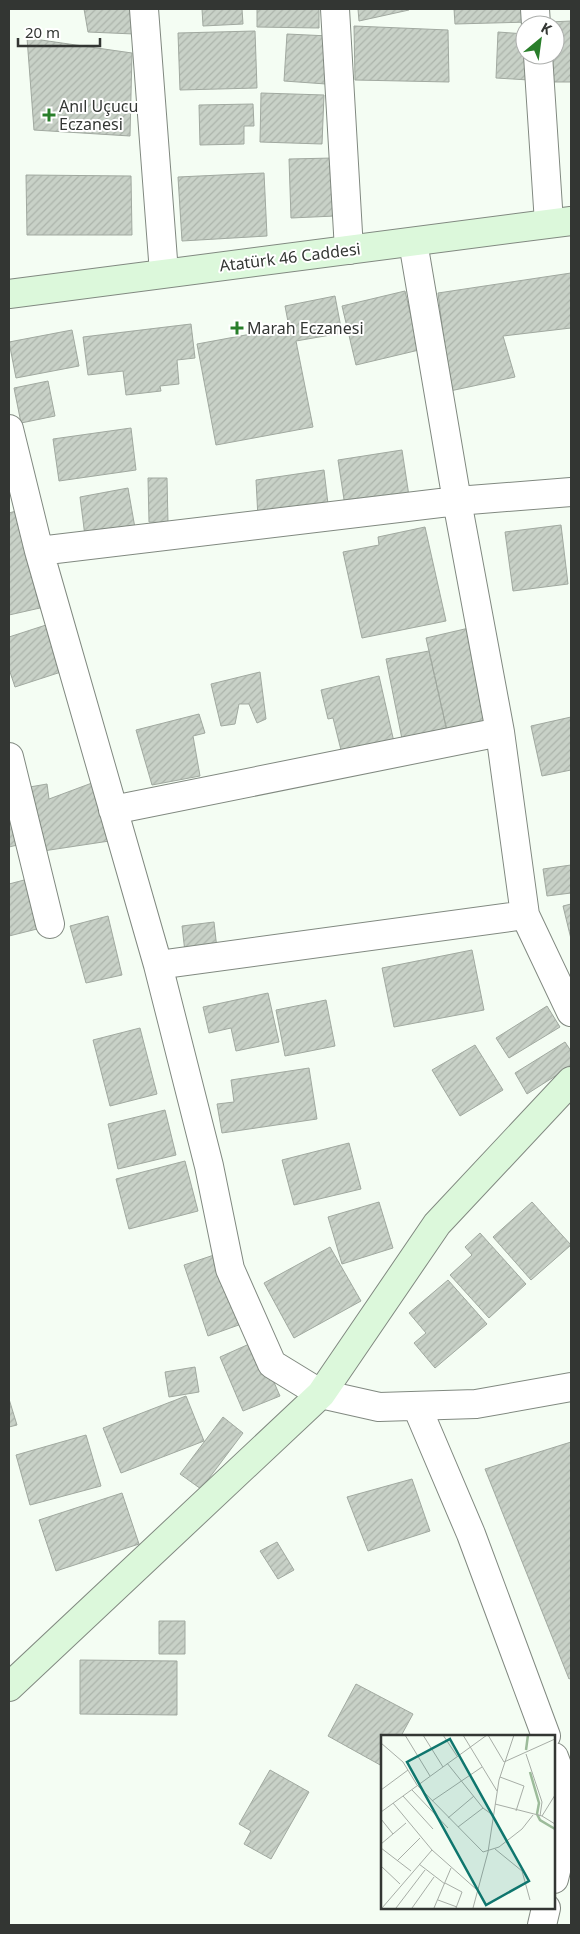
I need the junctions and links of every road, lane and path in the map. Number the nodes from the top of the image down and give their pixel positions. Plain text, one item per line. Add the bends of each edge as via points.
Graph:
1 (144, 9) edge
2 (335, 9) edge
3 (539, 65) edge
4 (560, 222) edge
5 (413, 242) junction
6 (349, 250) junction
7 (164, 273) junction
8 (9, 294) edge
9 (9, 429) edge
10 (571, 492) edge
11 (457, 501) junction
12 (39, 551) junction
13 (500, 732) junction
14 (9, 757) edge
15 (113, 810) junction
16 (525, 915) junction
17 (50, 924) dead end
18 (158, 965) junction
19 (571, 1012) edge
20 (571, 1081) edge
21 (571, 1387) edge
22 (321, 1394) junction
23 (417, 1407) junction
24 (9, 1687) edge
25 (546, 1735) edge
26 (555, 1760) edge
27 (555, 1875) edge
28 (546, 1909) edge
29 (542, 1925) edge

1 - 7 street
2 - 6 street
3 - 4 street
4 - 5 street, Atatürk 46 Caddesi
5 - 6 street, Atatürk 46 Caddesi
5 - 11 street
6 - 7 street, Atatürk 46 Caddesi
7 - 8 street, Atatürk 46 Caddesi
9 - 12 street
10 - 11 street
11 - 12 street
11 - 13 street
12 - 15 street
13 - 15 street
13 - 16 street
14 - 17 street
15 - 18 street
16 - 18 street
16 - 19 street
18 - 22 street via 209,1166 230,1269 272,1364
20 - 22 street via 437,1224
21 - 23 street via 476,1404
22 - 23 street via 379,1407
22 - 24 street
23 - 25 street via 471,1534
26 - 27 street via 565,1787 561,1850
28 - 29 street

